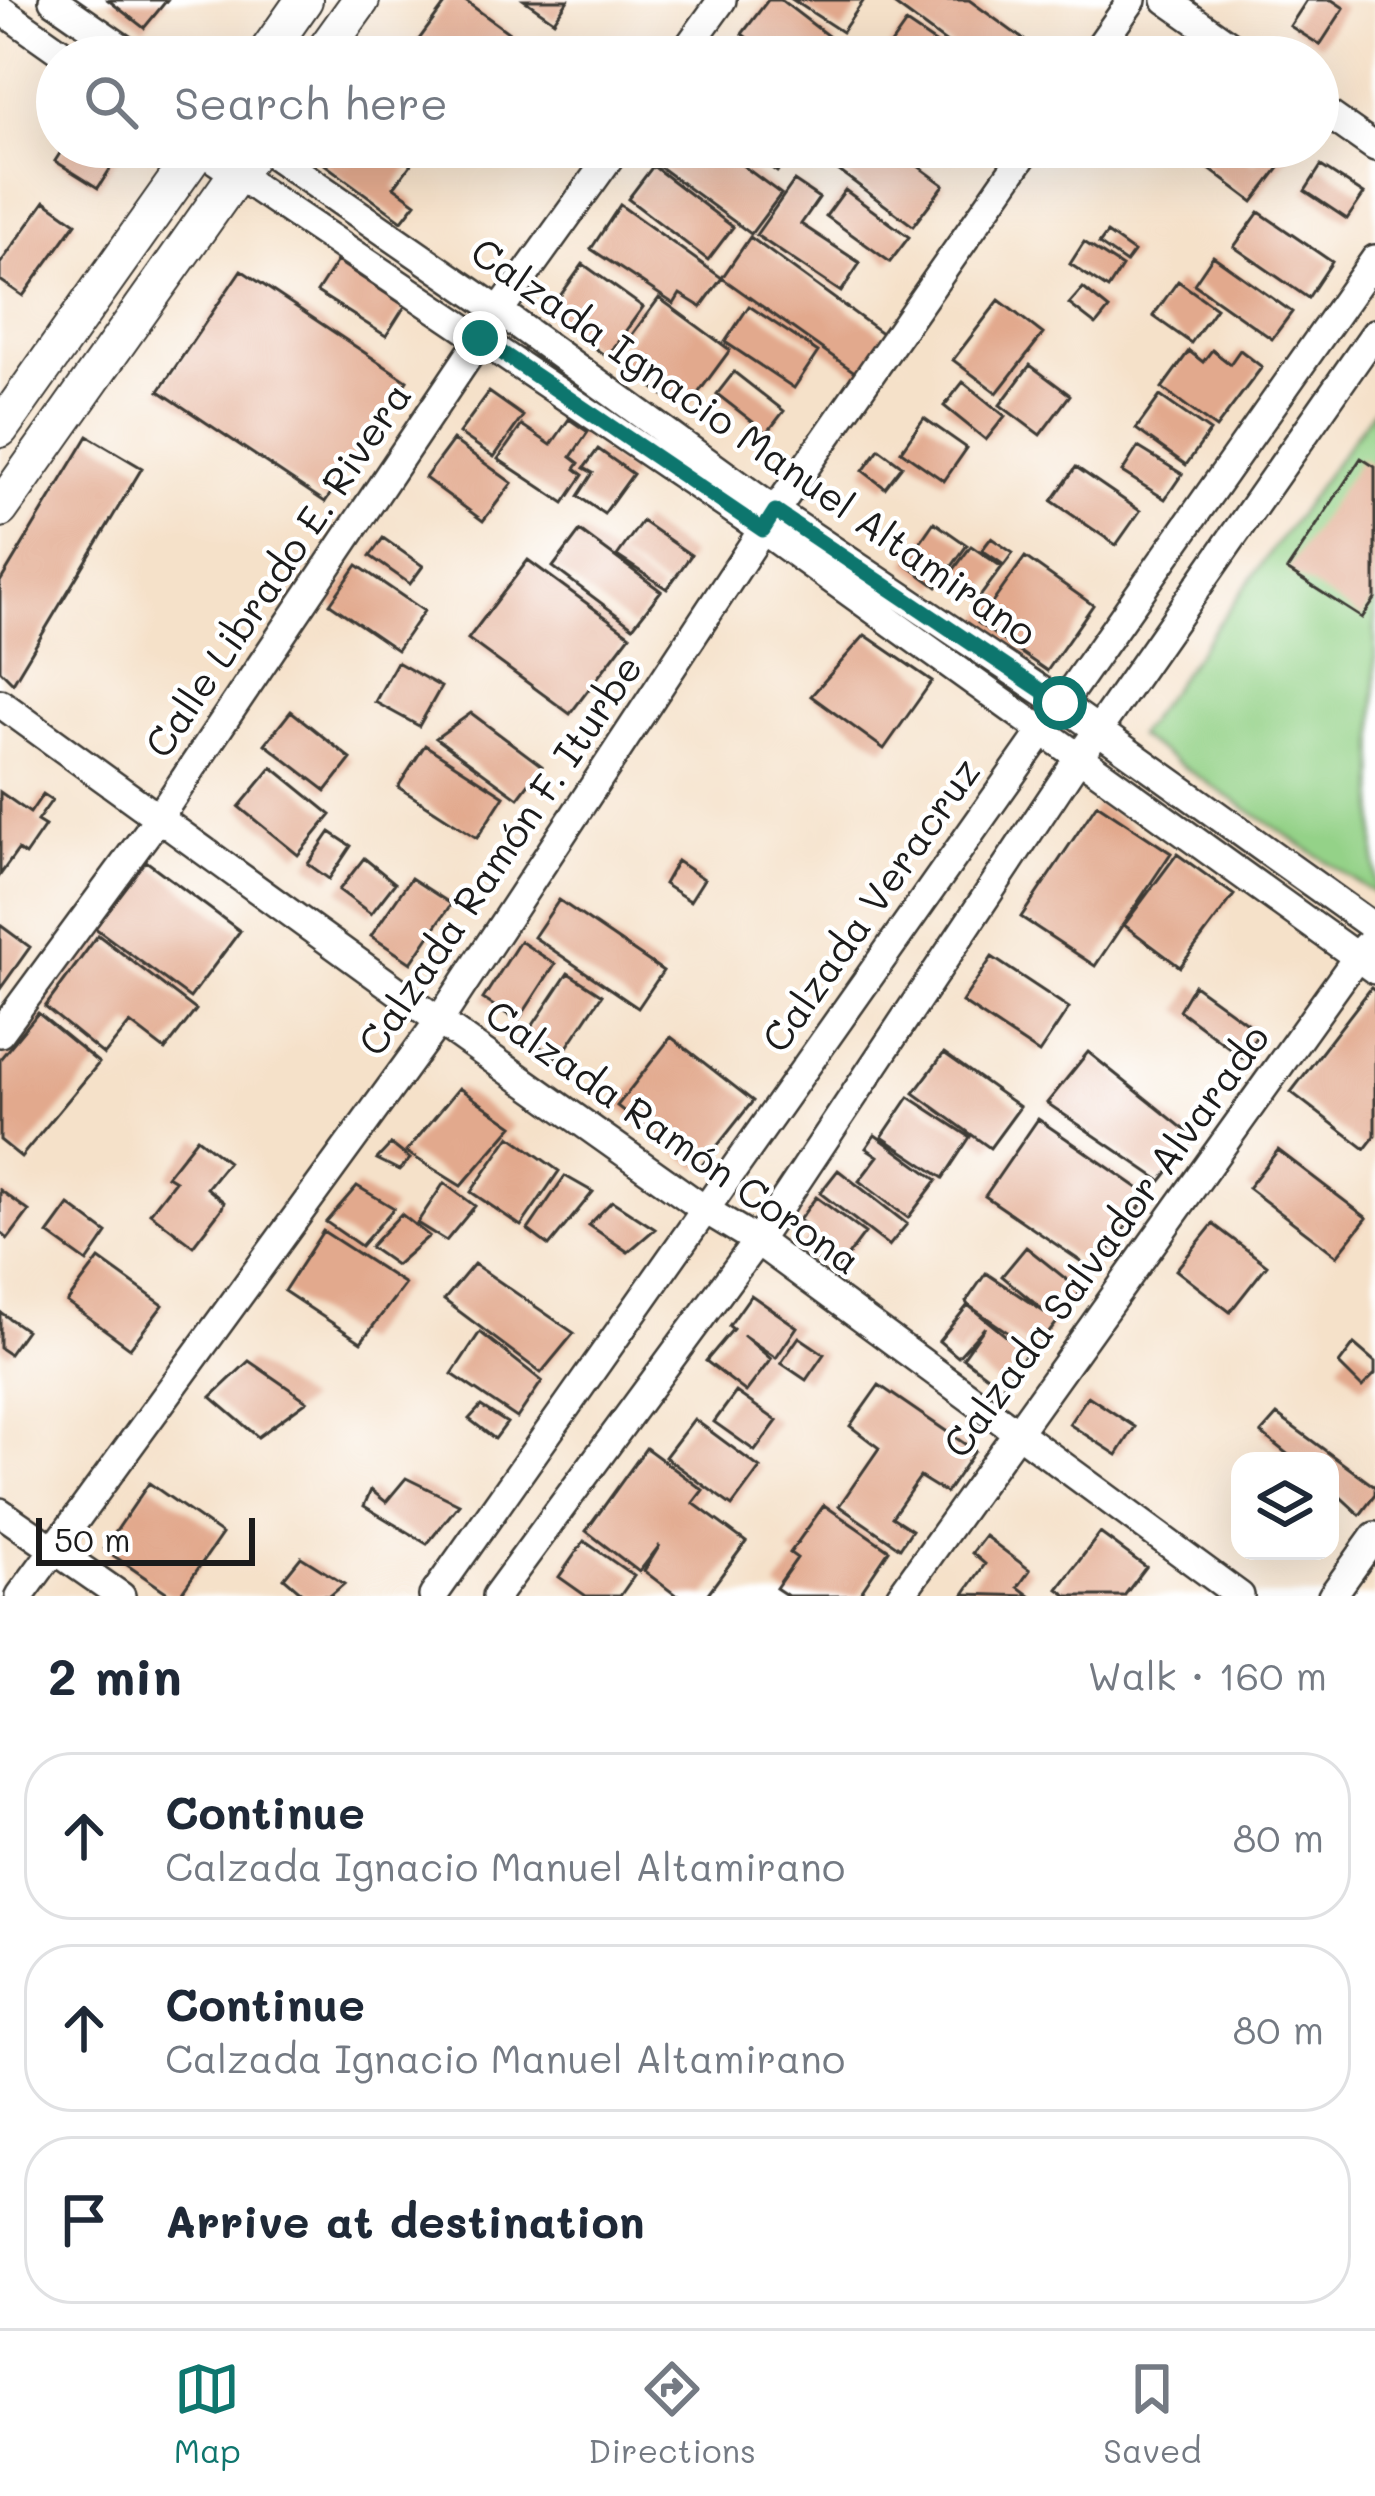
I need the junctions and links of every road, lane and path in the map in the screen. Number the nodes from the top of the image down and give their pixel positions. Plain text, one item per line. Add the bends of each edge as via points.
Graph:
1 (52, 0) edge
2 (304, 0) edge
3 (361, 0) edge
4 (722, 0) edge
5 (1132, 0) edge
6 (1166, 0) edge
7 (0, 9) edge
8 (38, 36) edge
9 (104, 36) edge
10 (279, 36) edge
11 (335, 36) edge
12 (696, 36) edge
13 (1107, 36) edge
14 (1217, 36) edge
15 (1339, 122) edge
16 (1375, 147) edge
17 (184, 168) edge
18 (243, 168) edge
19 (267, 168) edge
20 (271, 168) edge
21 (601, 168) edge
22 (1014, 168) edge
23 (1375, 259) edge
24 (499, 311) junction
25 (1375, 333) edge
26 (480, 338) junction
27 (0, 429) edge
28 (0, 509) edge
29 (769, 521) junction
30 (0, 703) edge
31 (1060, 703) junction
32 (1098, 730) junction
33 (1042, 731) junction
34 (1079, 757) junction
35 (159, 817) junction
36 (1375, 930) edge
37 (1366, 964) edge
38 (439, 1022) junction
39 (0, 1033) edge
40 (704, 1209) junction
41 (757, 1241) junction
42 (1018, 1431) junction
43 (0, 1512) edge
44 (1375, 1536) edge
45 (53, 1548) junction
46 (20, 1596) edge
47 (121, 1596) edge
48 (433, 1596) edge
49 (496, 1596) edge
50 (899, 1596) edge
51 (1240, 1596) edge
52 (1332, 1596) edge

1 - 9 street
2 - 10 main road
3 - 11 main road
4 - 12 street
5 - 13 street
6 - 14 street
7 - 8 street
15 - 16 street
17 - 27 main road
18 - 28 main road
19 - 26 street, Calzada Ignacio Manuel Altamirano
20 - 24 street, Calzada Ignacio Manuel Altamirano
21 - 24 street, Calle Librado E. Rivera
22 - 29 street, Calzada Ramón F. Iturbe
23 - 31 street, Calzada Veracruz
24 - 26 street, Calle Librado E. Rivera
24 - 29 street, Calzada Ignacio Manuel Altamirano
25 - 32 street
26 - 29 street, Calzada Ignacio Manuel Altamirano
26 - 35 street, Calle Librado E. Rivera
29 - 31 street, Calzada Ignacio Manuel Altamirano
29 - 33 street, Calzada Ignacio Manuel Altamirano
29 - 38 street, Calzada Ramón F. Iturbe
30 - 35 street, Calzada Ramón Corona
31 - 32 street, Calzada Ignacio Manuel Altamirano
31 - 33 street, Calzada Veracruz
32 - 34 street
32 - 36 street, Calzada Ignacio Manuel Altamirano
33 - 34 street, Calzada Ignacio Manuel Altamirano
33 - 40 street, Calzada Veracruz
34 - 37 street, Calzada Ignacio Manuel Altamirano
34 - 41 street
35 - 38 street, Calzada Ramón Corona
35 - 39 street, Calle Librado E. Rivera
36 - 37 street, Calzada Salvador Alvarado
37 - 42 street, Calzada Salvador Alvarado
38 - 40 street, Calzada Ramón Corona
38 - 45 street, Calzada Ramón F. Iturbe
40 - 41 street, Calzada Ramón Corona
40 - 48 street, Calzada Veracruz
41 - 42 street, Calzada Ramón Corona
41 - 49 street
42 - 50 street, Calzada Salvador Alvarado
42 - 51 street, Calzada Ramón Corona
43 - 45 street
44 - 52 street
45 - 46 street, Calzada Ramón F. Iturbe
45 - 47 street

